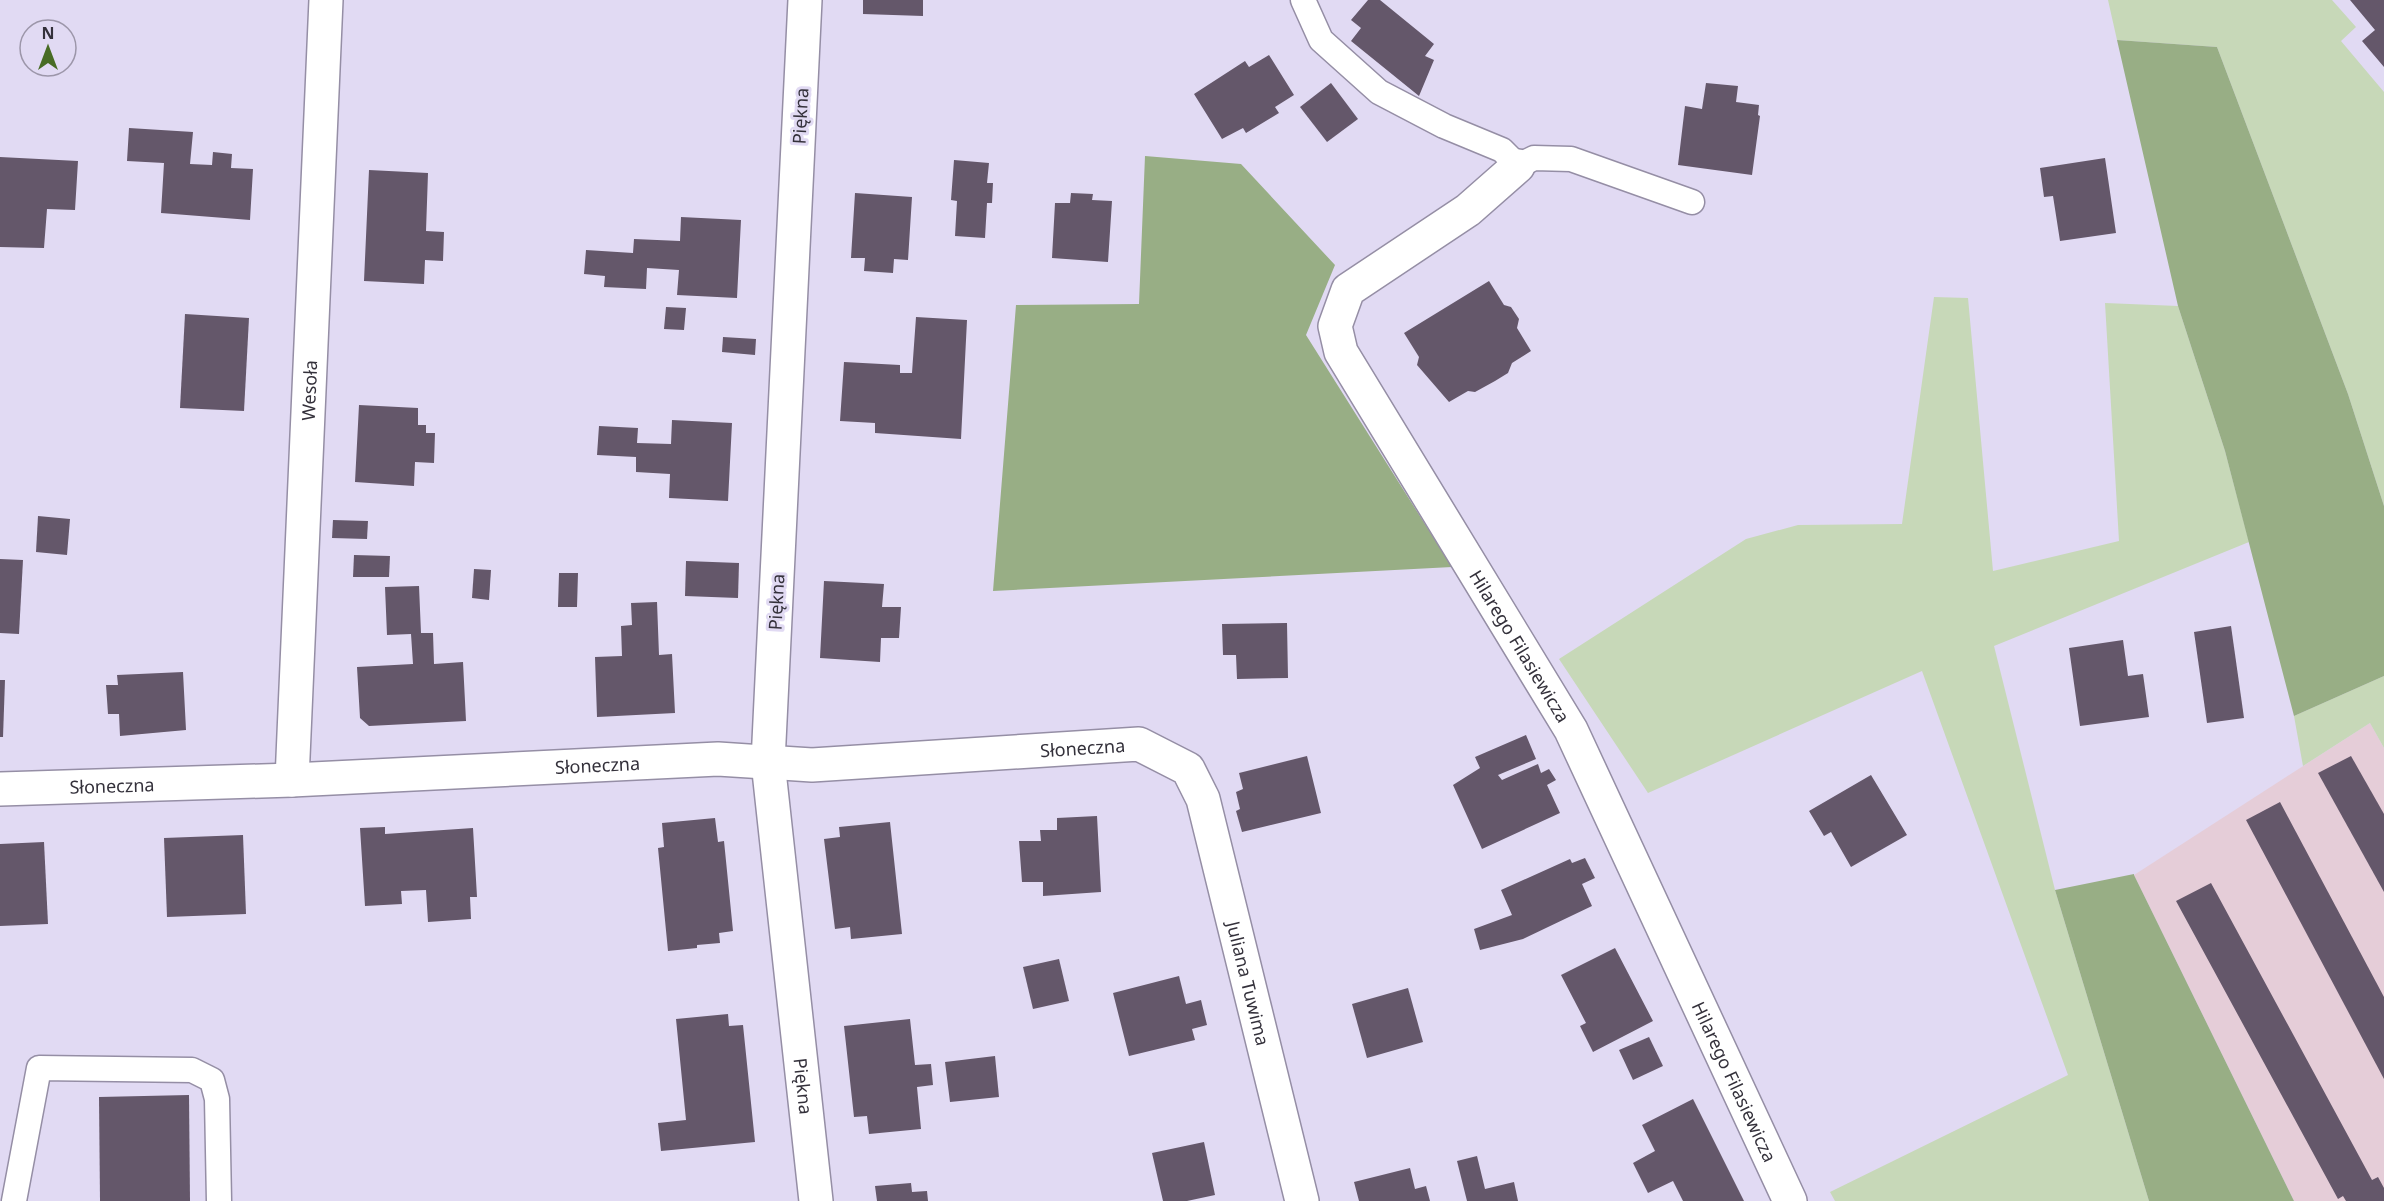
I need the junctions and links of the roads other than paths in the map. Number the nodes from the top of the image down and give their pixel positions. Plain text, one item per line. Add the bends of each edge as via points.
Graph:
1 (326, 0) edge
2 (805, 0) edge
3 (1303, 0) edge
4 (1518, 166) junction
5 (1692, 202) dead end
6 (768, 762) junction
7 (1188, 769) joint
8 (292, 780) junction
9 (0, 789) edge
10 (14, 1201) edge
11 (219, 1201) edge
12 (816, 1201) edge
13 (1302, 1201) edge
14 (1790, 1201) edge

1 - 8 street, Wesoła
2 - 6 street, Piękna
3 - 4 lane via 1321,40 1379,92 1444,126 1502,150
4 - 5 lane via 1534,158 1571,159
4 - 14 street, Hilarego Filasiewicza via 1468,210 1348,290 1335,326 1341,352 1571,730
6 - 7 street, Słoneczna via 812,765 1139,744
6 - 8 street, Słoneczna via 718,759
6 - 12 street, Piękna
7 - 13 street, Juliana Tuwima via 1203,799
8 - 9 street, Słoneczna
10 - 11 lane via 39,1068 192,1070 212,1080 217,1099

